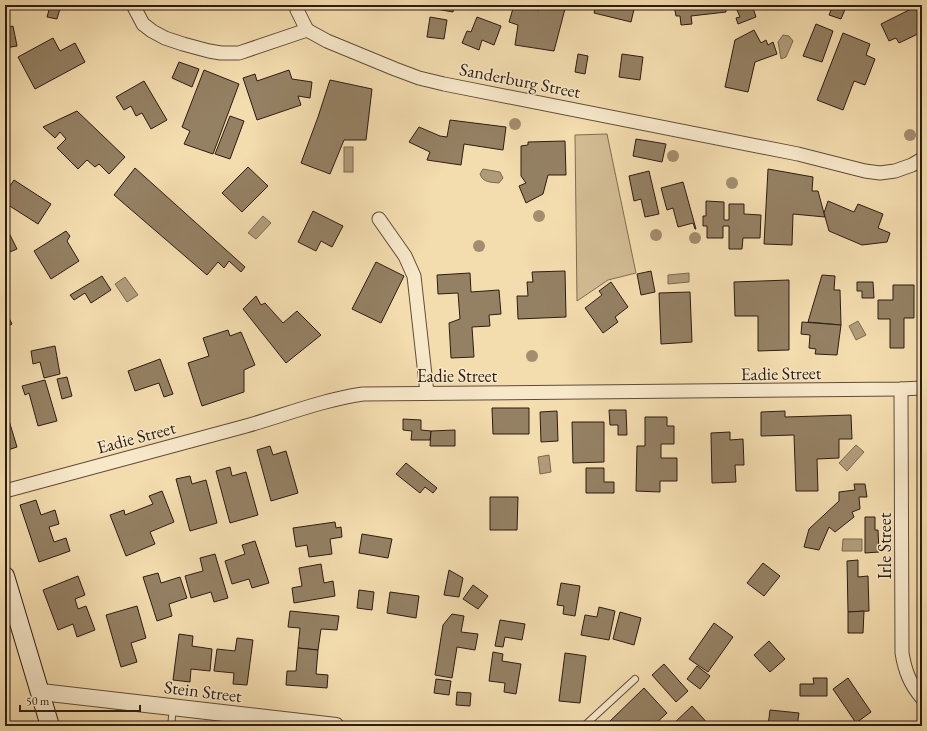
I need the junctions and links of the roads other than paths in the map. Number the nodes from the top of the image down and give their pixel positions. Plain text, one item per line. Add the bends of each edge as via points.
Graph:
1 (133, 5) edge
2 (297, 5) edge
3 (307, 30) junction
4 (922, 159) edge
5 (379, 219) dead end
6 (922, 388) edge
7 (902, 389) junction
8 (427, 393) junction
9 (5, 491) edge
10 (5, 576) edge
11 (635, 679) dead end
12 (41, 692) junction
13 (922, 698) edge
14 (173, 707) junction
15 (50, 726) edge
16 (170, 726) edge
17 (336, 726) edge
18 (584, 726) edge

1 - 3 street via 143,24 164,38 221,53 239,53
2 - 3 street
3 - 4 street, Sanderburg Street via 327,41 419,78 444,84 798,154 865,172 895,171
5 - 8 street via 412,270
6 - 7 street, Eadie Street
7 - 8 street, Eadie Street
7 - 13 street, Irle Street via 902,653 904,668
8 - 9 street, Eadie Street via 363,394 334,399
10 - 12 main road
11 - 18 lane
12 - 14 street, Stein Street
12 - 15 main road
14 - 16 lane
14 - 17 street, Stein Street

